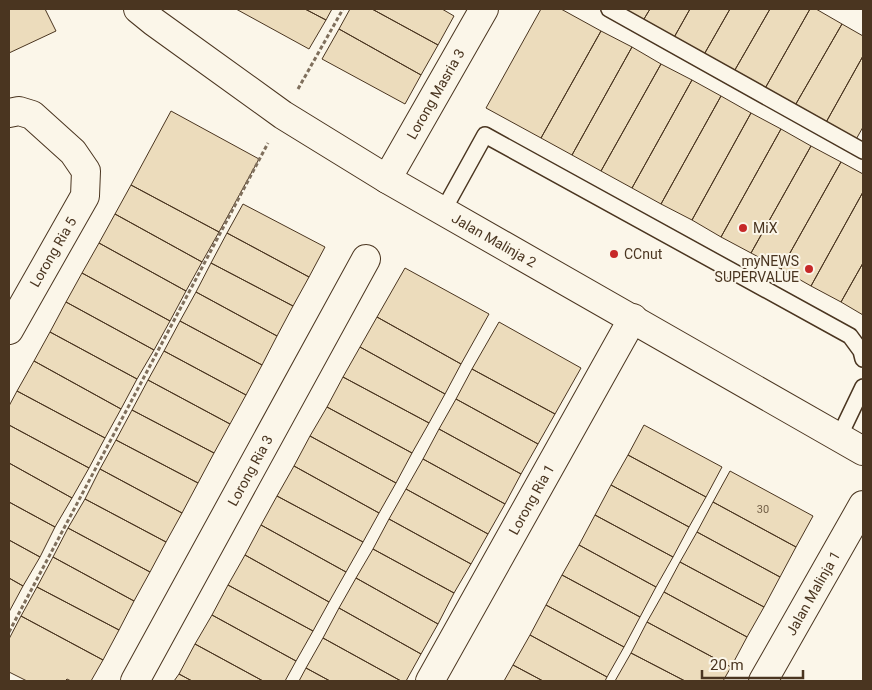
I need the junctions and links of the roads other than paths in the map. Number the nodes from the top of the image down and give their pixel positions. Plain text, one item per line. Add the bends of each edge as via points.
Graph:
1 (484, 9) edge
2 (609, 9) edge
3 (151, 13) edge
4 (9, 113) edge
5 (863, 151) edge
6 (387, 179) junction
7 (443, 211) junction
8 (366, 260) dead end
9 (633, 318) junction
10 (9, 330) edge
11 (863, 359) edge
12 (863, 387) edge
13 (839, 437) junction
14 (863, 451) edge
15 (863, 505) edge
16 (766, 680) edge
17 (135, 681) edge
18 (430, 681) edge

1 - 6 street, Lorong Masria 3
2 - 5 lane
3 - 6 street, Jalan Malinja 2 via 283,115
4 - 10 street, Lorong Ria 5 via 19,111 32,115 73,152 86,171 85,196
6 - 7 street, Jalan Malinja 2
7 - 9 street, Jalan Malinja 2
7 - 11 lane via 485,135 850,336
8 - 17 street, Lorong Ria 3
9 - 13 street, Jalan Malinja 2
9 - 18 street, Lorong Ria 1
12 - 13 lane
13 - 14 street, Jalan Malinja 2
15 - 16 street, Jalan Malinja 1

